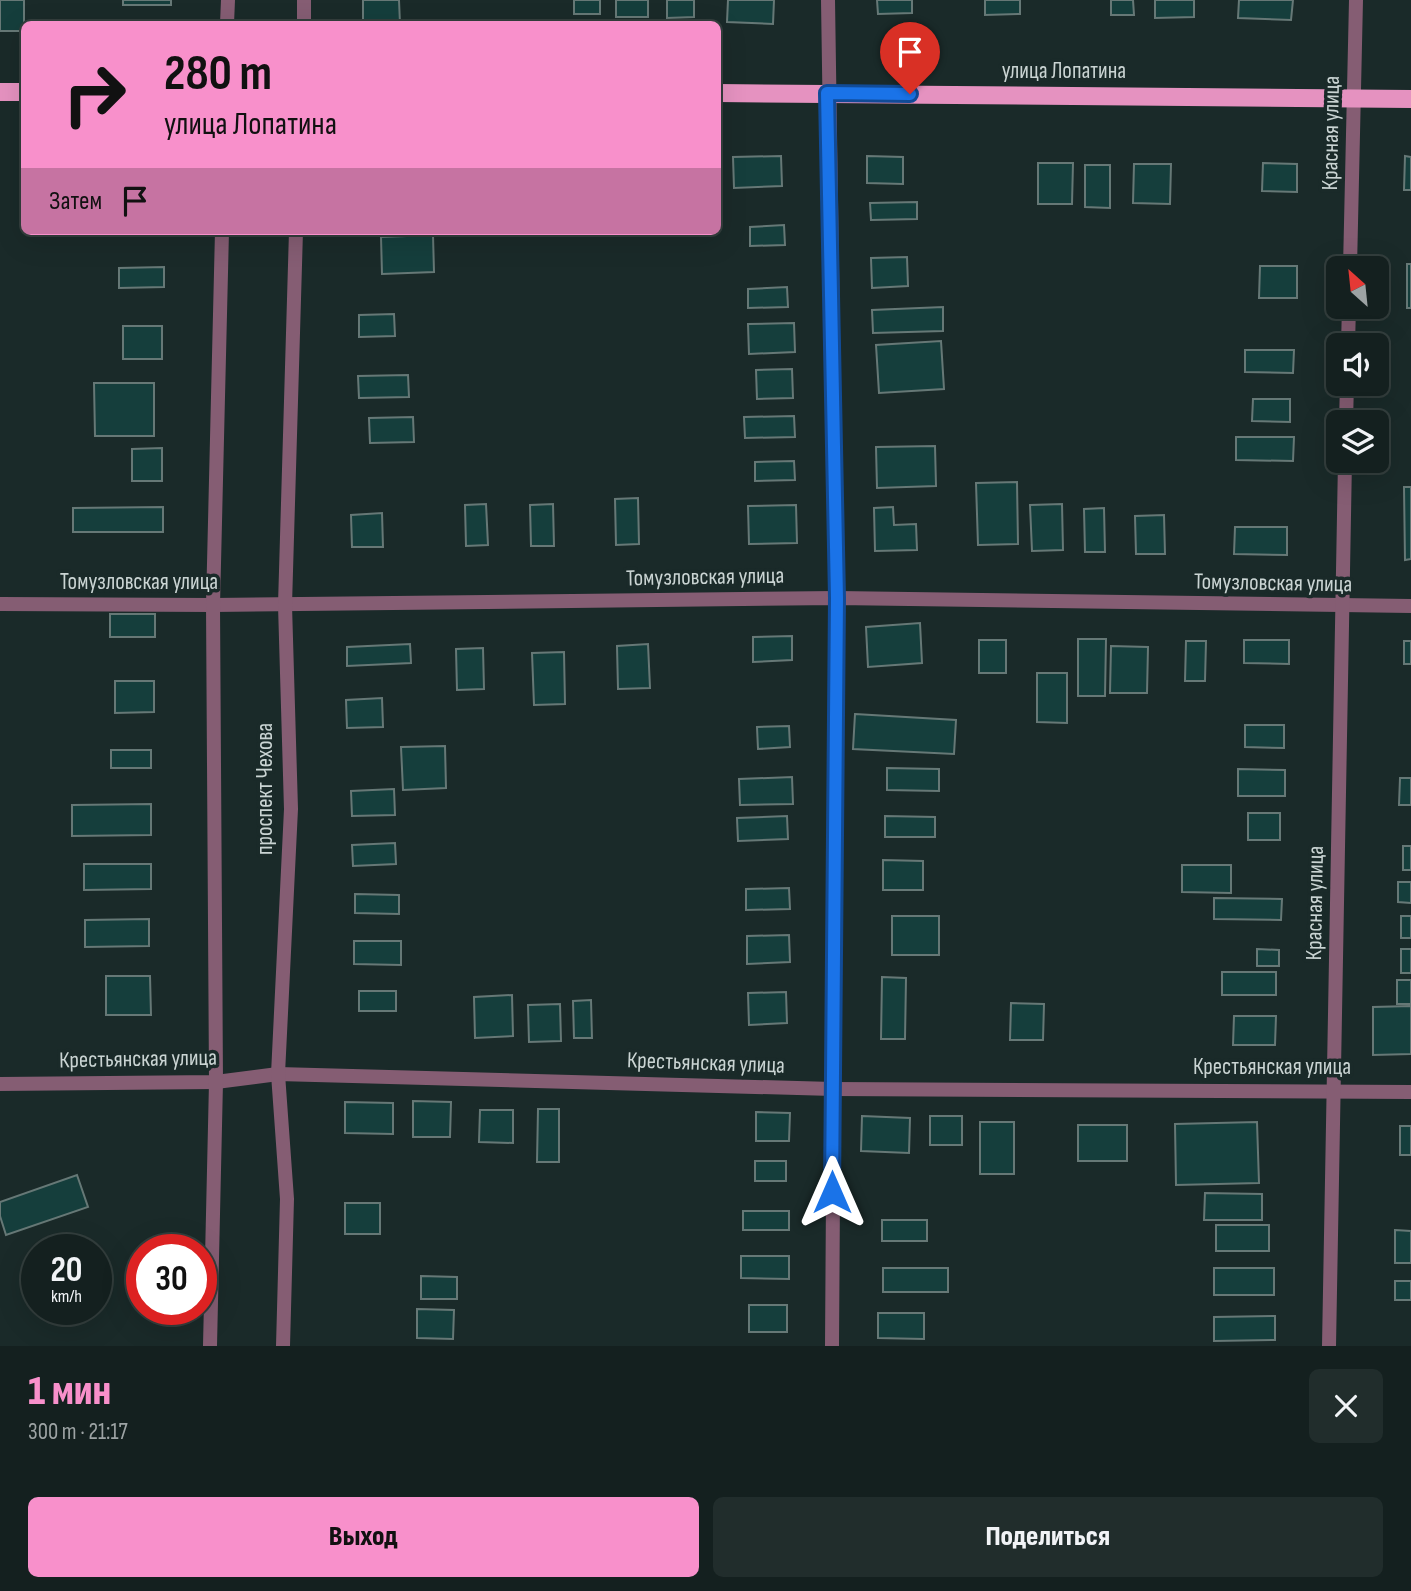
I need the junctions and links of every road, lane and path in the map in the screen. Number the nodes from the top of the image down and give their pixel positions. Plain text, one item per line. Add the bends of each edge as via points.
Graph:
1 (228, 0) edge
2 (304, 0) edge
3 (828, 0) edge
4 (1356, 0) edge
5 (227, 21) edge
6 (304, 21) edge
7 (0, 92) edge
8 (21, 92) edge
9 (721, 93) edge
10 (827, 93) junction
11 (1354, 98) junction
12 (1411, 99) edge
13 (222, 235) edge
14 (296, 235) edge
15 (1350, 256) edge
16 (1345, 473) edge
17 (837, 598) junction
18 (0, 604) edge
19 (285, 604) junction
20 (213, 605) junction
21 (1411, 606) edge
22 (1342, 607) junction
23 (278, 1073) junction
24 (216, 1082) junction
25 (0, 1084) edge
26 (833, 1089) junction
27 (1336, 1089) junction
28 (1411, 1091) edge
29 (210, 1346) edge
30 (284, 1346) edge
31 (832, 1346) edge
32 (1329, 1346) edge

1 - 5 street
2 - 6 street
3 - 10 street
4 - 11 street, Красная улица
7 - 8 main road
9 - 10 main road, улица Лопатина
10 - 11 main road, улица Лопатина
10 - 17 street
11 - 12 main road, улица Лопатина
11 - 15 street, Красная улица
13 - 20 street
14 - 19 street, проспект Чехова
16 - 22 street, Красная улица
17 - 19 street, Томузловская улица
17 - 22 street, Томузловская улица
17 - 26 street
18 - 20 street, Томузловская улица
19 - 20 street, Томузловская улица
19 - 23 street, проспект Чехова via 291,809
20 - 24 street
21 - 22 street, Томузловская улица
22 - 27 street, Красная улица
23 - 24 street, Крестьянская улица
23 - 26 street, Крестьянская улица
23 - 30 street, проспект Чехова via 287,1199
24 - 25 street, Крестьянская улица
24 - 29 street
26 - 27 street, Крестьянская улица
26 - 31 street
27 - 28 street, Крестьянская улица
27 - 32 street, Красная улица

